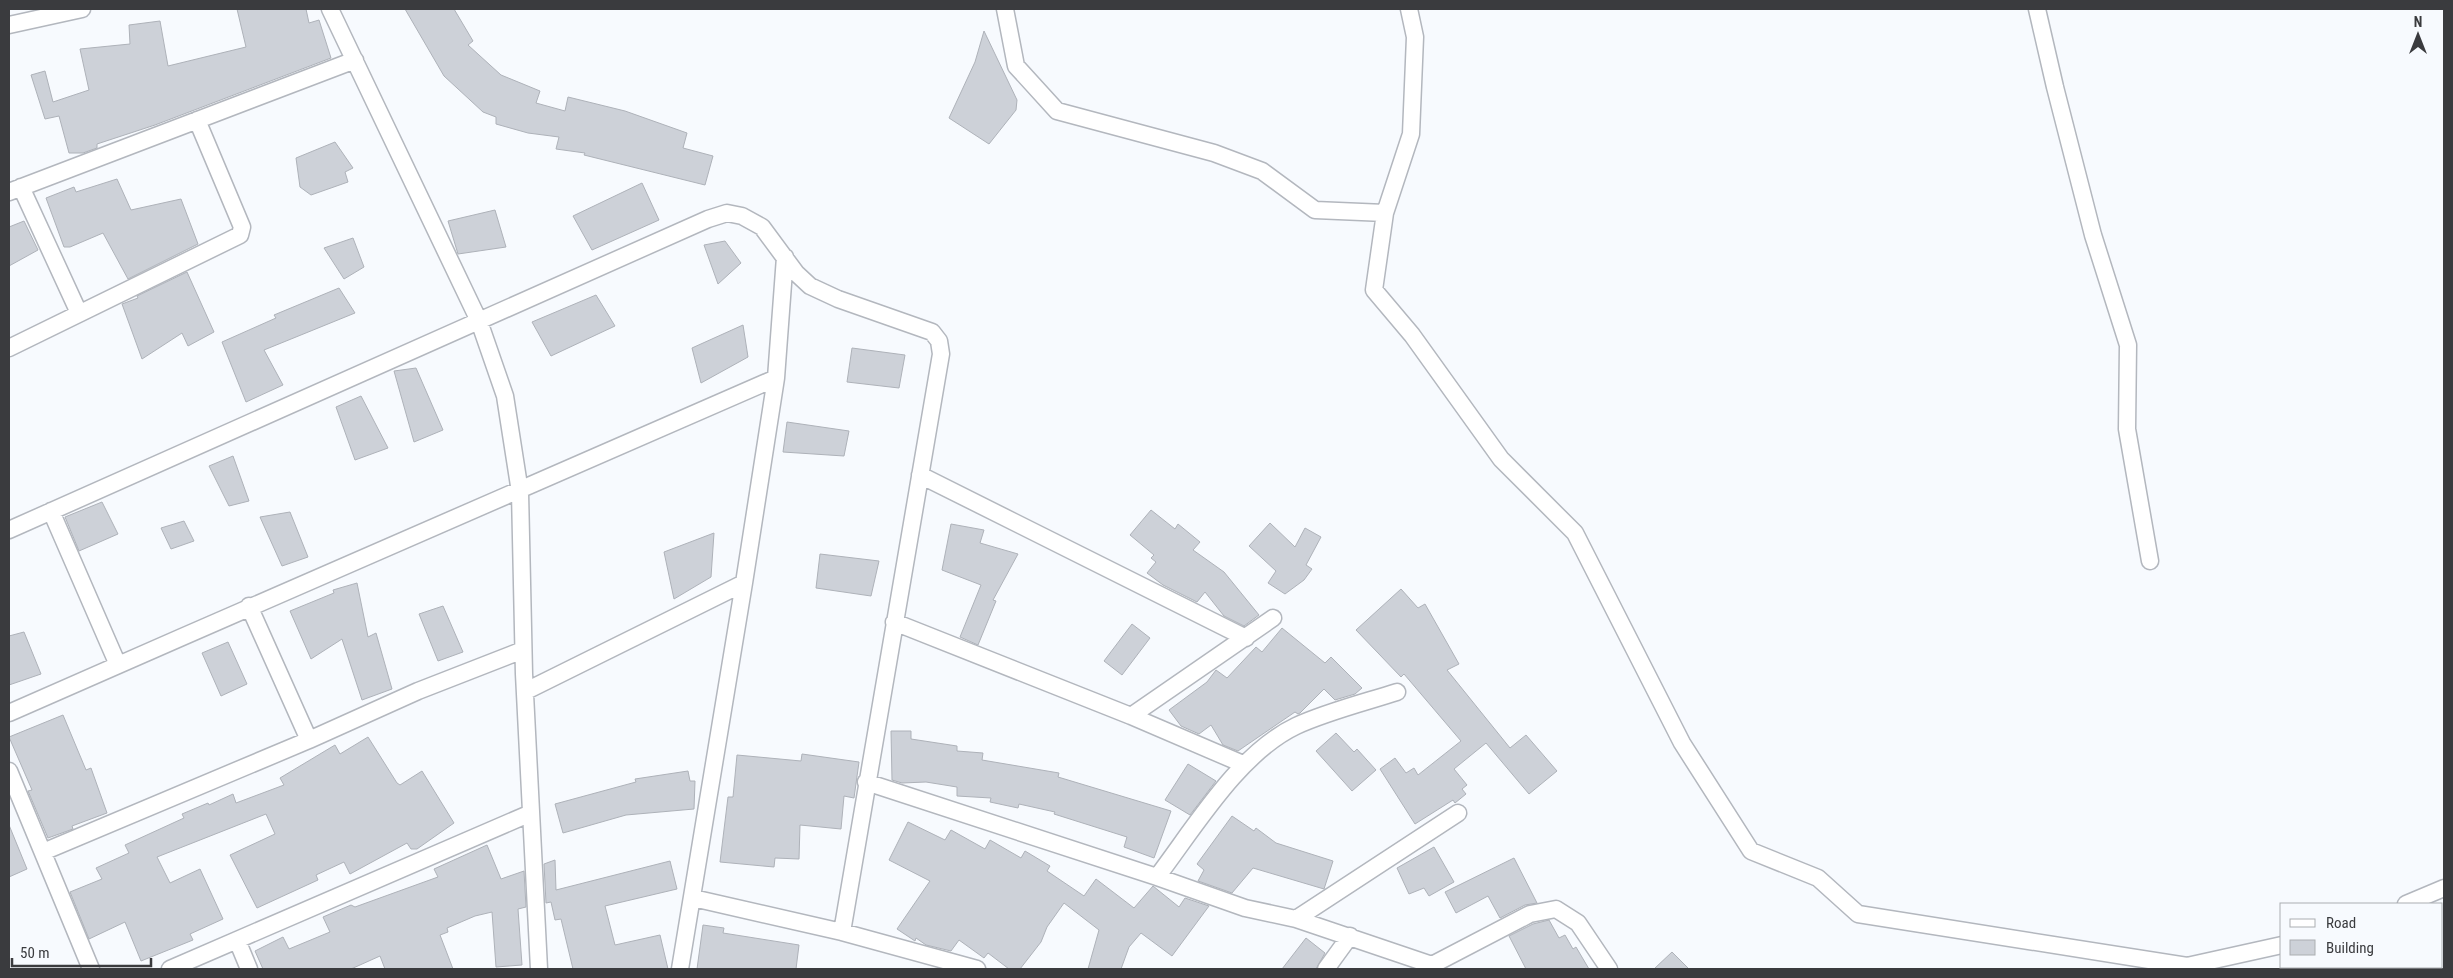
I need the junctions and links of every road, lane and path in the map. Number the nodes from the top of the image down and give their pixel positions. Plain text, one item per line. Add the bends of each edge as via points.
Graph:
1 (82, 9) edge
2 (330, 9) edge
3 (1005, 9) edge
4 (1409, 9) edge
5 (2038, 9) edge
6 (9, 25) edge
7 (355, 60) junction
8 (197, 120) junction
9 (15, 190) edge
10 (1385, 213) junction
11 (785, 257) junction
12 (79, 313) junction
13 (480, 321) junction
14 (9, 348) edge
15 (776, 378) junction
16 (920, 475) junction
17 (520, 492) junction
18 (51, 511) junction
19 (9, 530) edge
20 (2150, 561) dead end
21 (744, 582) junction
22 (249, 606) junction
23 (1273, 618) dead end
24 (894, 622) junction
25 (1246, 638) junction
26 (524, 650) junction
27 (118, 665) junction
28 (526, 691) junction
29 (1398, 692) dead end
30 (9, 713) edge
31 (1131, 716) junction
32 (309, 740) junction
33 (1243, 764) junction
34 (9, 771) edge
35 (866, 782) junction
36 (1458, 813) dead end
37 (532, 814) junction
38 (43, 852) junction
39 (1157, 877) junction
40 (2444, 888) edge
41 (693, 898) junction
42 (2408, 903) edge
43 (1296, 920) junction
44 (842, 932) junction
45 (1350, 936) junction
46 (237, 940) junction
47 (2280, 945) edge
48 (1433, 967) edge
49 (91, 969) edge
50 (170, 969) edge
51 (248, 969) edge
52 (539, 969) edge
53 (680, 969) edge
54 (977, 969) edge
55 (1326, 969) edge
56 (1609, 969) edge

1 - 6 street
2 - 7 street
3 - 10 street via 1016,66 1057,111 1214,153 1262,171 1315,210
4 - 10 street via 1415,37 1411,134
5 - 20 street via 2093,235 2128,345 2128,429
7 - 8 street
7 - 13 street
8 - 9 street
8 - 12 street via 242,227 240,236
9 - 12 street
10 - 47 street via 1374,290 1412,335 1501,459 1575,533 1682,743 1751,851 1818,878 1858,914 2186,966
11 - 13 street via 762,227 742,216 727,213
11 - 15 street
11 - 16 street via 810,286 932,332 939,341 941,354
12 - 14 street
13 - 17 street via 505,396
13 - 18 street
15 - 17 street
15 - 21 street
16 - 24 street
16 - 25 street
17 - 22 street
17 - 26 street
18 - 19 street
18 - 27 street
21 - 28 street
21 - 41 street
22 - 27 street
22 - 32 street
23 - 25 street
24 - 31 street
24 - 35 street
25 - 31 street
26 - 28 street
26 - 32 street via 418,691
27 - 30 street
28 - 37 street
29 - 33 street via 1296,726 1261,748
31 - 33 street
32 - 38 street
33 - 39 street
34 - 38 street
35 - 39 street
35 - 44 street
36 - 43 street
37 - 46 street
37 - 52 street
38 - 49 street
39 - 43 street via 1245,908
40 - 42 street
41 - 44 street
41 - 53 street
43 - 45 street
44 - 54 street
45 - 48 street
45 - 55 street
46 - 50 street
46 - 51 street
48 - 56 street via 1530,914 1556,909 1578,922

